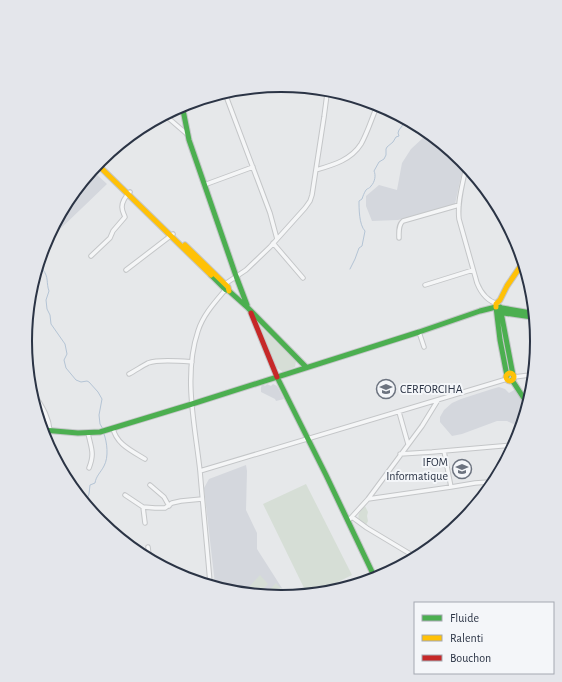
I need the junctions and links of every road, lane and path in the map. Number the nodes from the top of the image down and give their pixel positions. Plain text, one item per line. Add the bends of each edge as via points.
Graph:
1 (327, 96) edge
2 (227, 98) edge
3 (375, 111) edge
4 (183, 112) edge
5 (169, 119) edge
6 (188, 134) junction
7 (253, 167) junction
8 (103, 168) edge
9 (316, 170) junction
10 (464, 173) edge
11 (204, 185) junction
12 (129, 193) junction
13 (459, 205) junction
14 (172, 235) junction
15 (399, 238) dead end
16 (277, 239) junction
17 (274, 243) junction
18 (91, 256) dead end
19 (519, 268) edge
20 (126, 270) dead end
21 (473, 270) junction
22 (236, 276) junction
23 (303, 278) dead end
24 (424, 285) dead end
25 (227, 288) junction
26 (498, 307) junction
27 (248, 308) junction
28 (528, 313) edge
29 (528, 316) edge
30 (419, 332) junction
31 (506, 339) junction
32 (500, 340) junction
33 (424, 347) dead end
34 (192, 362) junction
35 (306, 367) junction
36 (129, 374) dead end
37 (528, 375) edge
38 (277, 376) junction
39 (511, 378) junction
40 (523, 398) edge
41 (438, 400) junction
42 (40, 404) edge
43 (192, 404) junction
44 (399, 412) junction
45 (113, 428) junction
46 (50, 430) joint
47 (88, 433) junction
48 (308, 439) junction
49 (408, 444) junction
50 (506, 446) edge
51 (444, 451) junction
52 (400, 454) junction
53 (145, 459) dead end
54 (89, 468) dead end
55 (200, 472) junction
56 (486, 482) edge
57 (150, 485) dead end
58 (450, 487) junction
59 (125, 495) dead end
60 (368, 498) junction
61 (202, 499) junction
62 (169, 506) junction
63 (144, 507) junction
64 (352, 517) junction
65 (348, 521) junction
66 (145, 522) dead end
67 (148, 547) dead end
68 (149, 552) edge
69 (410, 554) edge
70 (373, 572) edge
71 (210, 580) edge

1 - 9 street
2 - 7 street
3 - 9 street via 358,148 341,161
4 - 6 main road
5 - 6 street
6 - 11 main road
7 - 11 street
7 - 16 street
8 - 12 main road
9 - 16 street via 310,201
10 - 13 street
11 - 22 main road
12 - 14 main road
12 - 18 street via 122,208 125,217 112,231 110,238
13 - 15 street via 403,221 400,225
13 - 21 street via 459,219
14 - 20 street
14 - 25 main road
16 - 17 street
17 - 22 street via 246,270
17 - 23 street
19 - 26 main road via 507,286
21 - 24 street
21 - 26 street via 483,294
22 - 25 street
22 - 27 main road
25 - 27 main road
25 - 34 street via 201,322
26 - 28 main road
26 - 29 main road
26 - 30 main road
26 - 31 main road
26 - 32 main road
27 - 35 main road
27 - 38 main road
30 - 33 street
30 - 35 main road
31 - 32 main road
31 - 39 main road
32 - 39 main road
34 - 36 street via 153,362
34 - 43 street
35 - 38 main road
37 - 39 street
38 - 43 main road
38 - 48 main road
39 - 40 main road
39 - 41 street
41 - 44 street
41 - 49 street
42 - 46 street via 48,418
43 - 45 main road
43 - 55 street
44 - 48 street
44 - 49 street
45 - 47 main road
45 - 53 street via 121,444
46 - 47 main road
47 - 54 street via 92,446
48 - 55 street
48 - 65 main road
49 - 52 street
50 - 51 street
51 - 52 street
51 - 58 street
52 - 60 street
55 - 61 street
56 - 58 street
57 - 62 street via 164,497
58 - 60 street
59 - 63 street
60 - 64 street
61 - 62 street via 181,501
61 - 71 street
62 - 63 street
63 - 66 street
64 - 65 street
64 - 69 street
65 - 70 main road
67 - 68 street

